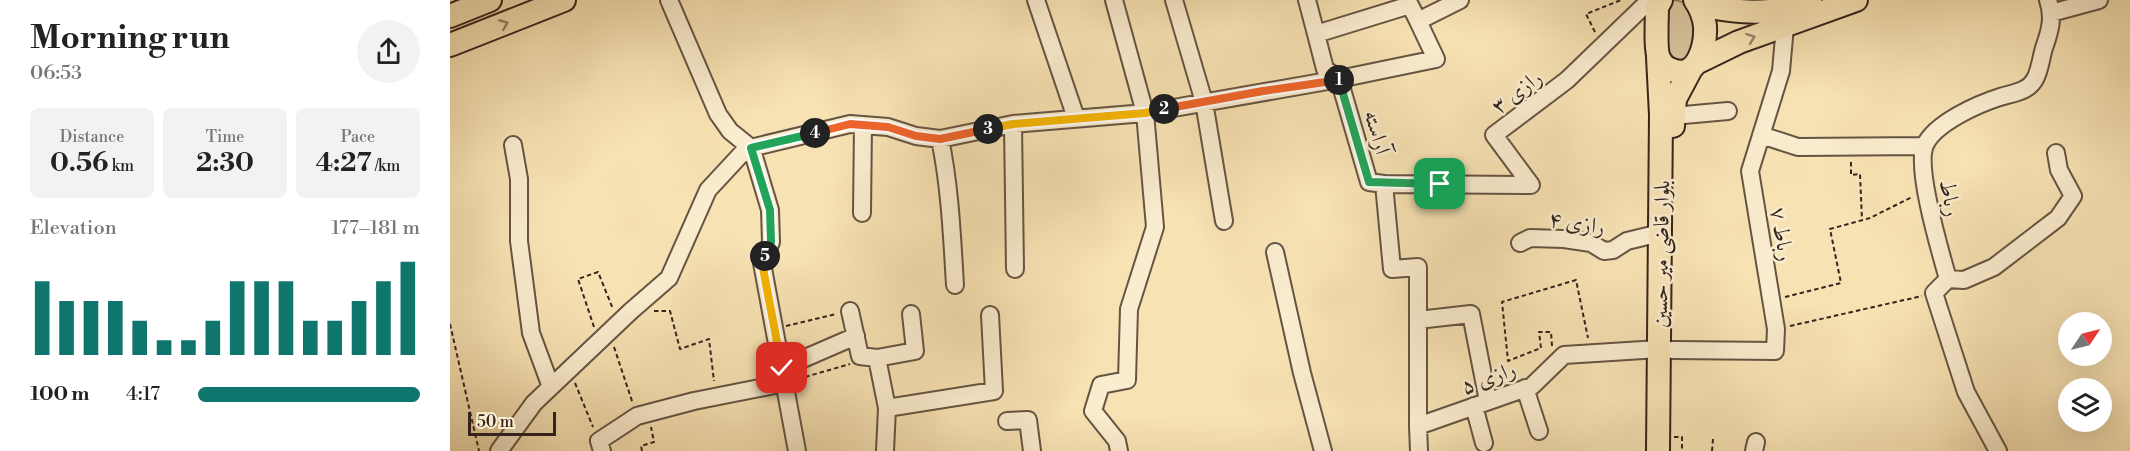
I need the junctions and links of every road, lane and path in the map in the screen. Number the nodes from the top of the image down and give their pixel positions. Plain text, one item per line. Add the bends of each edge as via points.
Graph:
1 (490, 0) edge
2 (564, 0) edge
3 (669, 0) edge
4 (1036, 0) edge
5 (1114, 0) edge
6 (1173, 0) edge
7 (1307, 0) edge
8 (1620, 0) edge
9 (1814, 0) edge
10 (1856, 0) edge
11 (2099, 0) edge
12 (1451, 2) edge
13 (1656, 2) edge
14 (1697, 3) edge
15 (2050, 6) edge
16 (1785, 12) edge
17 (450, 16) edge
18 (1418, 21) junction
19 (1316, 33) junction
20 (450, 45) edge
21 (1602, 46) junction
22 (1658, 57) junction
23 (1695, 66) junction
24 (1339, 79) junction
25 (1204, 102) junction
26 (1728, 111) dead end
27 (1145, 113) junction
28 (1673, 116) junction
29 (1076, 118) junction
30 (1013, 124) junction
31 (863, 125) junction
32 (1761, 135) junction
33 (940, 139) junction
34 (513, 145) dead end
35 (1924, 146) junction
36 (1850, 147) junction
37 (751, 148) junction
38 (2056, 153) dead end
39 (1384, 184) junction
40 (1927, 191) junction
41 (862, 213) dead end
42 (1862, 220) junction
43 (1224, 221) dead end
44 (1660, 233) junction
45 (1520, 243) dead end
46 (1275, 252) dead end
47 (1015, 269) dead end
48 (1948, 279) junction
49 (955, 285) dead end
50 (1934, 293) junction
51 (1771, 300) junction
52 (850, 311) joint
53 (912, 314) dead end
54 (990, 315) dead end
55 (1418, 320) junction
56 (450, 324) edge
57 (614, 327) junction
58 (775, 328) junction
59 (1776, 329) junction
60 (856, 336) junction
61 (1666, 349) junction
62 (1591, 353) junction
63 (875, 358) junction
64 (1555, 364) junction
65 (569, 370) junction
66 (783, 375) junction
67 (551, 387) junction
68 (1525, 388) junction
69 (716, 396) junction
70 (1481, 404) junction
71 (887, 408) junction
72 (642, 414) junction
73 (1007, 421) dead end
74 (1418, 426) junction
75 (1539, 431) dead end
76 (1713, 440) dead end
77 (1484, 443) dead end
78 (600, 446) edge
79 (1671, 447) edge
80 (479, 451) edge
81 (499, 451) edge
82 (642, 451) edge
83 (797, 451) edge
84 (885, 451) edge
85 (1032, 451) edge
86 (1119, 451) edge
87 (1323, 451) edge
88 (1419, 451) edge
89 (1712, 451) edge
90 (1998, 451) edge

1 - 17 main road
20 -> 2 main road
3 - 37 street via 718,114 730,131
4 - 29 street
5 - 27 street
6 - 25 street
7 - 19 street
8 - 21 path via 1586,14
9 - 16 main road
10 - 16 main road
11 - 15 street
12 - 18 street
13 - 21 street, رازی ۳
13 - 22 main road, بلوار قاضی میر حسین
14 - 16 main road via 1734,12
14 - 23 main road, بلوار قاضی میر حسین via 1705,24 1705,44
15 - 35 street via 2053,24 2035,80 2024,91 1962,113 1939,128
23 -> 16 main road
16 - 32 street, رباط ۷ via 1781,71
18 - 19 street via 1410,6
18 - 24 street via 1436,59
19 - 24 street via 1325,69
21 - 39 street, رازی ۳ via 1567,80 1494,135 1531,185
22 - 23 main road via 1666,68 1678,73
22 - 44 main road, بلوار قاضی میر حسین
23 - 28 main road, بلوار قاضی میر حسین via 1675,99
24 - 25 street
24 - 39 street, آراسته via 1369,182
25 - 27 street
25 - 43 street
26 - 28 street
27 - 29 street
27 - 86 street via 1155,227 1129,309 1127,380 1101,385 1093,411 1118,441
28 - 61 main road, بلوار قاضی میر حسین
29 - 30 street
30 - 33 street
30 - 47 street
31 - 33 street
31 - 37 street via 850,124
31 - 41 street
32 - 36 street via 1798,147
32 - 51 street, رباط ۷ via 1750,171
33 - 49 street via 946,165
34 - 67 street via 519,179 519,241 531,333
35 - 36 street
35 - 40 street, رباط
36 - 42 path via 1851,175 1860,174
37 - 57 street via 708,190 669,278
37 - 58 street via 770,210 771,242 762,263
38 - 48 street via 2059,170 2073,196 2058,218 1994,267 1964,280
39 - 55 street via 1392,269 1418,267
40 - 42 path
40 - 48 street, رباط
42 - 51 path via 1830,229 1841,283
44 - 45 street, رازی ۴ via 1605,251 1591,243 1564,239 1530,238
44 - 61 main road, بلوار قاضی میر حسین
46 - 87 street
48 - 50 street
50 - 59 path
50 - 90 street via 1966,392
51 - 59 street, رباط ۷
52 - 58 path
52 - 60 street
53 - 63 street via 915,351
54 - 71 street via 994,391
55 - 70 street via 1471,314
55 - 74 street
56 - 80 path
57 - 57 path via 598,272 578,279
57 - 65 street
57 - 69 path via 670,311 680,349 709,339
57 - 72 path
58 - 66 street
59 - 61 street via 1775,351
60 - 63 street via 860,356
60 - 66 street
61 - 62 street, رازی ۵
61 - 79 main road, بلوار قاضی میر حسین
62 - 64 street, رازی ۵ via 1564,355
62 - 64 path via 1576,280 1502,302 1508,362 1541,348 1539,332 1551,332
63 - 66 path
63 - 71 street
64 - 68 street, رازی ۵
65 - 67 street
65 - 78 path
66 - 69 street
66 - 83 street
67 - 81 street via 534,403
68 - 70 street, رازی ۵
68 - 75 street
69 - 72 street
70 - 74 street, رازی ۵
70 - 77 street
71 - 84 street
72 - 78 street
72 - 82 path via 654,442 640,446
73 - 85 street via 1028,420
74 - 88 street
76 - 89 path

